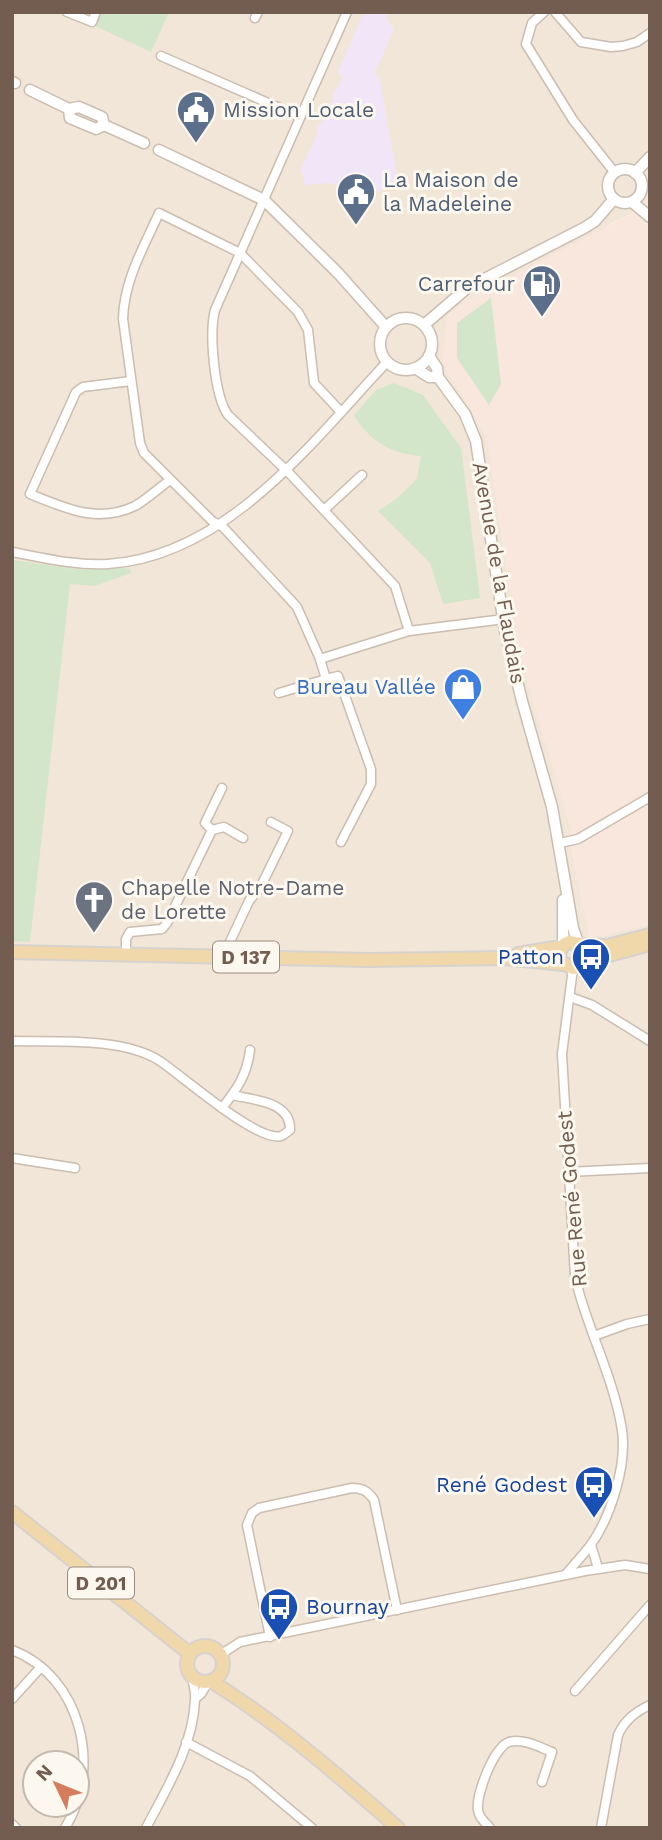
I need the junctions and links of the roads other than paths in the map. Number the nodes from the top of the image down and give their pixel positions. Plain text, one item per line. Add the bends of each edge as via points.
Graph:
1 (67, 12) edge
2 (96, 12) edge
3 (347, 12) edge
4 (544, 12) edge
5 (555, 12) edge
6 (650, 33) edge
7 (161, 55) dead end
8 (30, 90) dead end
9 (300, 117) junction
10 (144, 143) dead end
11 (159, 150) dead end
12 (650, 158) edge
13 (615, 173) junction
14 (635, 173) junction
15 (641, 190) junction
16 (614, 199) junction
17 (264, 200) junction
18 (632, 202) junction
19 (650, 202) edge
20 (650, 217) edge
21 (240, 253) junction
22 (424, 325) junction
23 (386, 327) junction
24 (429, 356) junction
25 (387, 362) junction
26 (415, 368) junction
27 (438, 377) junction
28 (131, 381) junction
29 (341, 412) junction
30 (285, 471) junction
31 (362, 475) dead end
32 (170, 480) junction
33 (324, 510) junction
34 (218, 524) junction
35 (12, 552) edge
36 (503, 619) junction
37 (409, 631) junction
38 (320, 659) junction
39 (326, 680) junction
40 (279, 693) dead end
41 (222, 788) dead end
42 (650, 797) edge
43 (271, 822) dead end
44 (212, 830) junction
45 (243, 838) dead end
46 (341, 842) dead end
47 (560, 842) junction
48 (562, 858) junction
49 (650, 935) edge
50 (580, 944) junction
51 (650, 944) edge
52 (562, 946) junction
53 (12, 952) edge
54 (126, 955) junction
55 (228, 957) junction
56 (504, 958) junction
57 (573, 965) junction
58 (570, 997) junction
59 (12, 1041) edge
60 (650, 1041) edge
61 (250, 1050) dead end
62 (232, 1096) junction
63 (222, 1108) junction
64 (12, 1157) edge
65 (75, 1168) dead end
66 (650, 1168) edge
67 (568, 1172) junction
68 (650, 1319) edge
69 (594, 1336) junction
70 (12, 1512) edge
71 (591, 1545) junction
72 (583, 1555) junction
73 (598, 1568) junction
74 (650, 1569) edge
75 (585, 1571) junction
76 (565, 1575) junction
77 (650, 1605) edge
78 (397, 1610) junction
79 (270, 1637) junction
80 (12, 1650) edge
81 (190, 1654) junction
82 (220, 1655) junction
83 (41, 1667) junction
84 (221, 1672) junction
85 (193, 1679) junction
86 (210, 1682) junction
87 (575, 1691) dead end
88 (196, 1698) junction
89 (12, 1699) edge
90 (650, 1705) edge
91 (250, 1706) junction
92 (187, 1742) junction
93 (542, 1782) dead end
94 (12, 1824) edge
95 (16, 1828) edge
96 (65, 1828) edge
97 (146, 1828) edge
98 (312, 1828) edge
99 (398, 1828) edge
100 (490, 1828) edge
101 (601, 1828) edge

1 - 2 street via 92,22
3 - 9 street
4 - 13 street via 532,23 526,44 573,120
5 - 6 street via 581,42 623,46
7 - 9 street
8 - 10 street via 69,109 79,107 102,117 104,125
9 - 17 street
11 - 17 street
12 - 14 street
13 - 14 street via 625,169
13 - 16 street via 608,189
14 - 15 street
15 - 18 street
15 - 19 street
16 - 18 street
16 - 22 street via 584,228 467,288
17 - 21 street
17 - 23 street
18 - 20 street
21 - 28 street via 159,213 124,299
21 - 29 street via 305,321 314,383
21 - 30 street via 213,320 222,406
22 - 23 street via 401,318
22 - 24 street via 432,340
23 - 25 street via 380,349
24 - 26 street
24 - 27 street, Avenue de la Flaudais
25 - 26 street via 400,369
25 - 29 street
26 - 27 street
27 - 36 street, Avenue de la Flaudais via 461,408 476,441
28 - 32 street via 140,443
28 - 32 street via 82,387 76,392 30,494 97,516 135,505
29 - 30 street
30 - 33 street
30 - 34 street
31 - 33 street
32 - 34 street
33 - 37 street via 395,586
34 - 35 street via 168,551 109,564
34 - 38 street via 297,607
36 - 37 street
36 - 47 street, Avenue de la Flaudais
37 - 38 street
38 - 39 street
39 - 40 street
39 - 46 street via 338,676 371,769 371,784
41 - 44 street via 205,823
42 - 47 street via 578,839
43 - 55 street via 288,831 249,901 228,946
44 - 45 street via 224,827
44 - 54 street via 167,923 162,929 130,933
47 - 48 street, Avenue de la Flaudais
48 - 50 street, Avenue de la Flaudais via 573,928
48 - 52 street, Avenue de la Flaudais
49 - 50 main road via 607,946
50 - 52 main road
50 - 57 main road via 585,953
51 - 57 main road, D 137
52 - 56 main road, D 137
52 - 57 main road via 559,957
53 - 54 main road, D 137
54 - 55 main road, D 137
55 - 56 main road, D 137
56 - 57 main road, D 137
57 - 58 street, Rue René Godest
58 - 60 street via 592,1005
58 - 67 street, Rue René Godest via 562,1054
59 - 63 street via 131,1048 159,1060
61 - 62 street via 243,1081
62 - 63 street
62 - 63 street via 276,1105 286,1114 290,1130 277,1137
64 - 65 street
66 - 67 street
67 - 69 street, Rue René Godest via 575,1276
68 - 69 street
69 - 71 street, Rue René Godest via 618,1410 622,1450 613,1498
70 - 81 main road, D 201
71 - 72 street, Rue René Godest
71 - 73 street
72 - 75 street
72 - 76 street, Rue René Godest
73 - 74 street via 625,1565
73 - 75 street
75 - 76 street
76 - 78 street
77 - 87 street
78 - 79 street
78 - 79 street via 371,1494 352,1489 259,1508 251,1513 247,1525
79 - 82 street via 240,1642
80 - 83 street
81 - 82 main road via 205,1646
81 - 85 main road via 187,1670
82 - 84 main road
83 - 89 street
83 - 96 street via 68,1700 83,1747 81,1788
84 - 86 main road
84 - 91 main road
85 - 86 main road
85 - 88 street
86 - 88 street
86 - 91 main road
88 - 92 street
90 - 101 street via 634,1713 618,1735
91 - 99 main road
92 - 97 street
92 - 98 street via 250,1776
93 - 100 street via 552,1752 522,1741 503,1745 481,1788 478,1809
94 - 95 street

